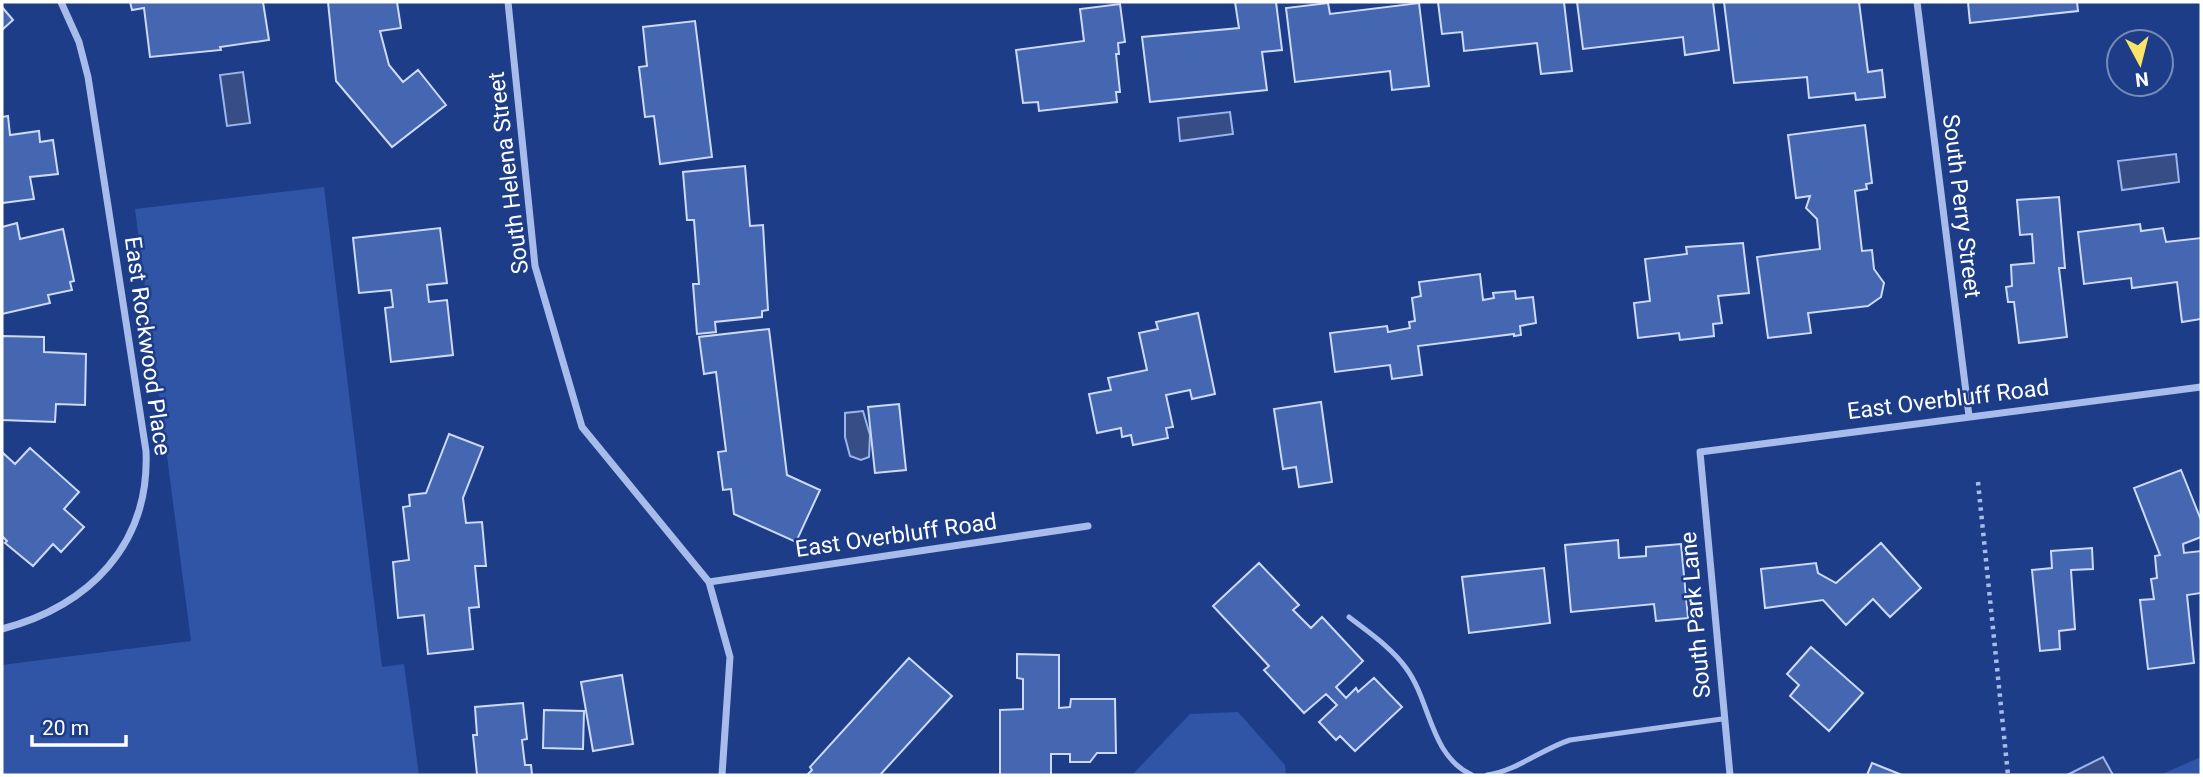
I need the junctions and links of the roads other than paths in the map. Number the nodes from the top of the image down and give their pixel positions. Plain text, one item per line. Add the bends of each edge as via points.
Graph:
1 (61, 2) edge
2 (508, 2) edge
3 (1917, 2) edge
4 (2201, 387) edge
5 (1969, 416) junction
6 (1700, 452) joint
7 (1088, 526) dead end
8 (709, 582) junction
9 (1349, 617) dead end
10 (2, 629) edge
11 (1722, 719) junction
12 (722, 775) edge
13 (1472, 775) edge
14 (1487, 775) edge
15 (1730, 775) edge

1 - 10 street, East Rockwood Place via 79,41 88,77 144,438 146,482 130,538 96,579 53,610
2 - 8 street, South Helena Street via 535,266 582,427
3 - 5 street, South Perry Street
4 - 5 street, East Overbluff Road
5 - 6 street, East Overbluff Road
6 - 11 street, South Park Lane
7 - 8 street, East Overbluff Road
8 - 12 street via 730,657
9 - 13 lane via 1406,668 1441,746 1455,768
11 - 14 lane via 1570,740 1502,773
11 - 15 street, South Park Lane

